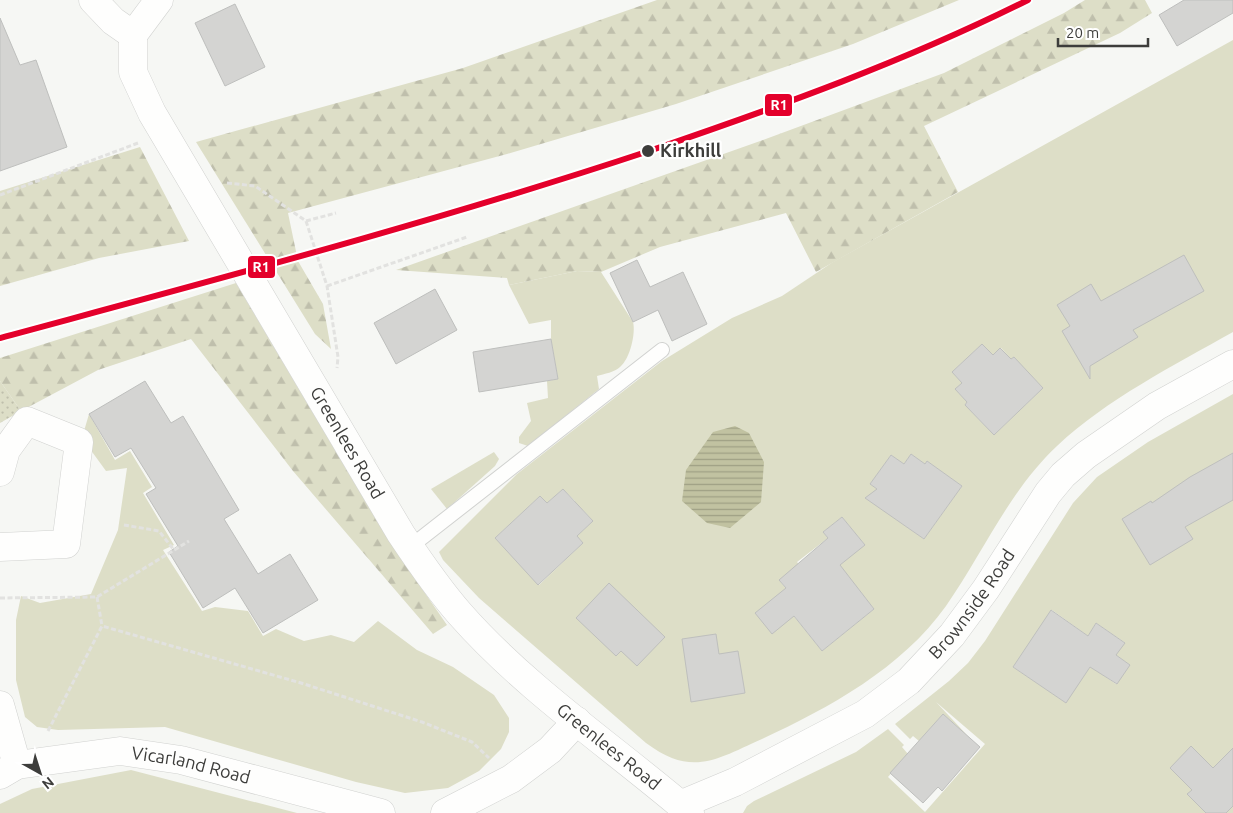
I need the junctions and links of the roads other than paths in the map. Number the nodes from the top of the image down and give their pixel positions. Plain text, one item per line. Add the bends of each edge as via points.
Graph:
1 (93, 0) edge
2 (159, 0) edge
3 (133, 35) junction
4 (662, 350) dead end
5 (1233, 364) edge
6 (0, 472) edge
7 (0, 547) edge
8 (410, 548) junction
9 (0, 705) edge
10 (577, 721) junction
11 (17, 767) edge
12 (685, 809) edge
13 (381, 813) edge
14 (445, 813) edge

1 - 3 street via 113,21
2 - 3 street
3 - 8 street, Greenlees Road via 133,72 164,133
4 - 8 lane
5 - 12 street, Brownside Road via 1157,406 1086,455 1063,475 952,636 909,680 865,714
6 - 7 street via 6,450 27,421 79,442 66,544
8 - 10 street, Greenlees Road via 459,613 492,648
9 - 11 street
10 - 12 street, Greenlees Road
10 - 14 street via 550,750 511,779
11 - 13 street, Vicarland Road via 120,751 173,759

